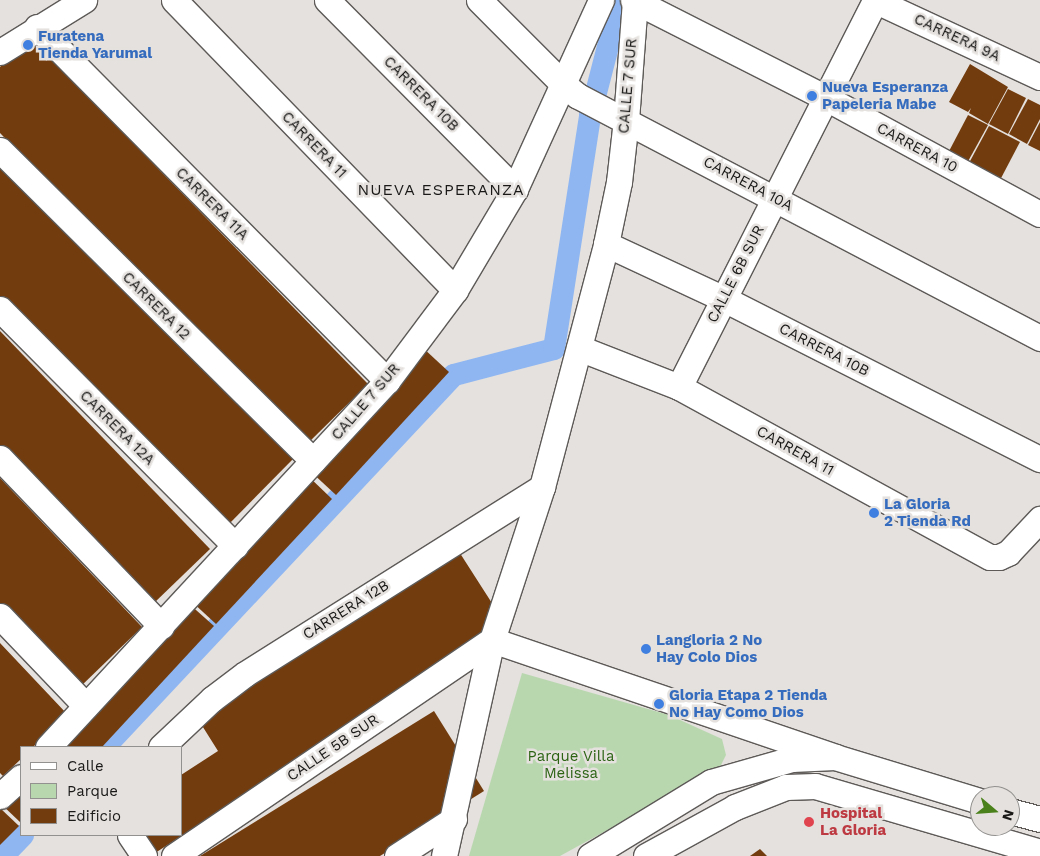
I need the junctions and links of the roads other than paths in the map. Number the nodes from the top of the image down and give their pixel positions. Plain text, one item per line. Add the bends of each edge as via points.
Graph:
1 (84, 0) edge
2 (174, 0) edge
3 (326, 0) edge
4 (479, 0) edge
5 (601, 0) edge
6 (634, 0) edge
7 (874, 0) edge
8 (37, 27) junction
9 (0, 52) edge
10 (1040, 77) edge
11 (571, 90) junction
12 (826, 98) junction
13 (616, 115) junction
14 (0, 150) edge
15 (515, 189) junction
16 (775, 198) junction
17 (1040, 214) edge
18 (606, 244) junction
19 (455, 290) junction
20 (724, 299) junction
21 (0, 309) edge
22 (1040, 338) edge
23 (579, 348) junction
24 (387, 381) junction
25 (679, 387) junction
26 (0, 458) edge
27 (1040, 459) edge
28 (313, 461) junction
29 (542, 487) junction
30 (1040, 519) edge
31 (235, 546) junction
32 (0, 616) edge
33 (161, 626) junction
34 (492, 640) junction
35 (86, 706) junction
36 (49, 746) edge
37 (162, 746) edge
38 (834, 757) junction
39 (970, 797) edge
40 (970, 803) edge
41 (1020, 814) edge
42 (655, 818) junction
43 (454, 819) junction
44 (1040, 819) edge
45 (131, 836) edge
46 (952, 836) junction
47 (676, 849) edge
48 (1040, 852) edge
49 (144, 856) edge
50 (174, 856) edge
51 (397, 856) edge
52 (444, 856) edge
53 (590, 856) edge
54 (646, 856) edge

1 - 8 street
2 - 19 street, CARRERA 11
3 - 15 street, CARRERA 10B
4 - 11 street, CARRERA 10A
5 - 11 street, CALLE 7 SUR
6 - 12 street, CARRERA 10
6 - 13 street, CALLE 7 SUR
7 - 10 street, CARRERA 9A
7 - 12 street, CALLE 6B SUR
8 - 9 street
8 - 24 street, CARRERA 11A
11 - 13 street, CARRERA 10A
11 - 15 street, CALLE 7 SUR
12 - 16 street, CALLE 6B SUR
12 - 17 street, CARRERA 10
13 - 16 street, CARRERA 10A
13 - 18 street, CALLE 7 SUR via 619,182
14 - 28 street, CARRERA 12
15 - 19 street, CALLE 7 SUR
16 - 20 street, CALLE 6B SUR
16 - 22 street, CARRERA 10A
18 - 20 street, CARRERA 10B
18 - 23 street, CALLE 7 SUR
19 - 24 street, CALLE 7 SUR
20 - 25 street, CALLE 6B SUR
20 - 27 street, CARRERA 10B
21 - 31 street, CARRERA 12A
23 - 25 street, CARRERA 11
23 - 29 street, CALLE 7 SUR
24 - 28 street, CALLE 7 SUR
25 - 30 street, CARRERA 11 via 990,557 1008,553
26 - 33 street
28 - 31 street, CALLE 7 SUR
29 - 34 street, CALLE 7 SUR
29 - 37 street, CARRERA 12B via 246,674 212,699
31 - 33 street, CALLE 7 SUR
32 - 35 street
33 - 35 street, CALLE 7 SUR
34 - 38 street
34 - 43 street, CALLE 7 SUR
34 - 50 street, CALLE 5B SUR
35 - 36 street, CALLE 7 SUR
38 - 39 street
38 - 42 street via 792,759 711,782
40 - 46 street
41 - 44 street
42 - 47 street
42 - 53 street
43 - 51 street
43 - 52 street, CALLE 7 SUR
45 - 49 street
46 - 47 street via 816,786 786,787 735,807
46 - 48 street
47 - 54 street

